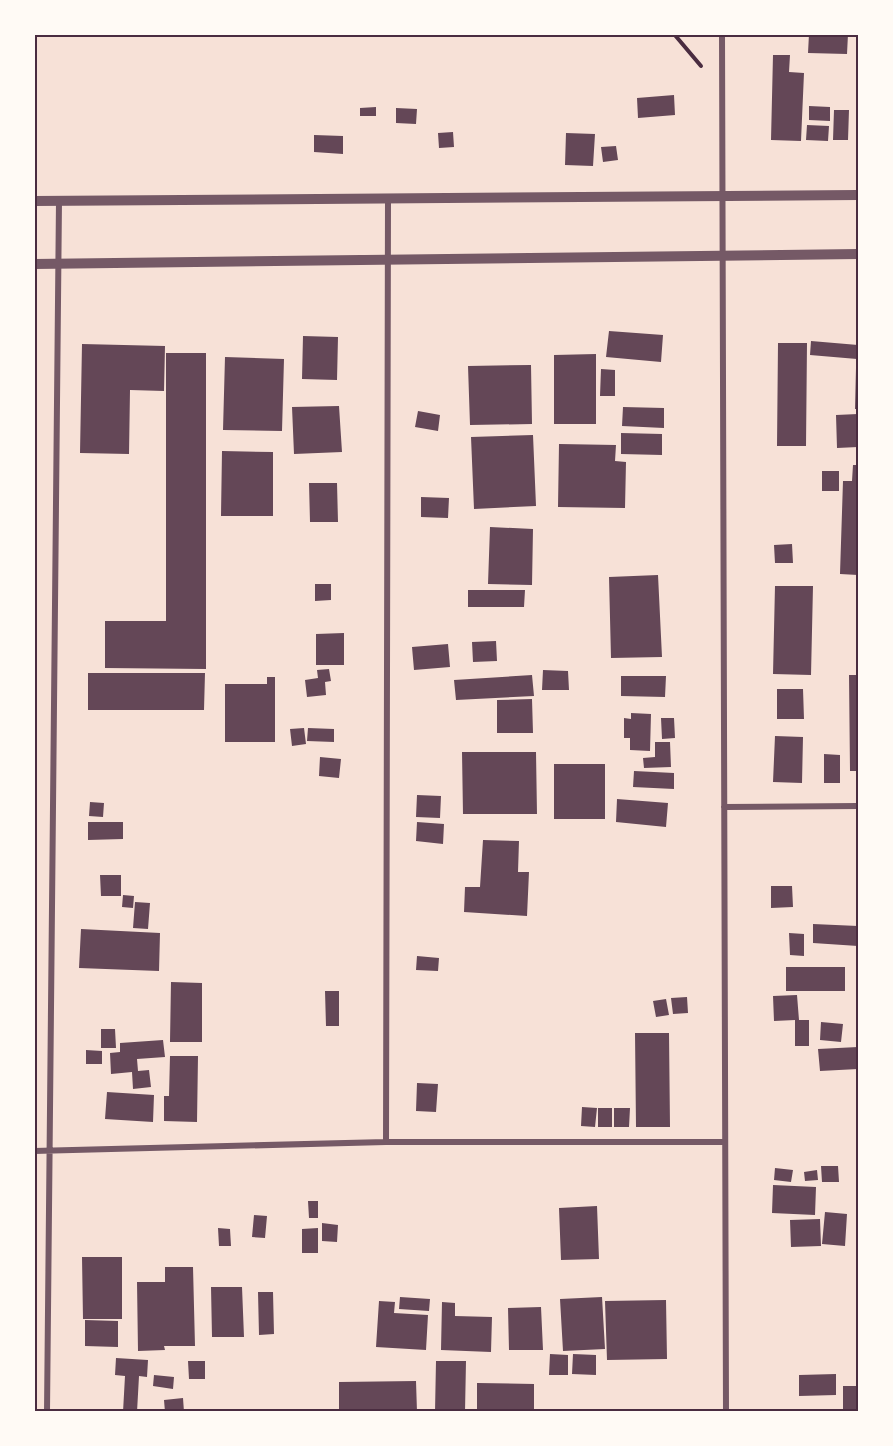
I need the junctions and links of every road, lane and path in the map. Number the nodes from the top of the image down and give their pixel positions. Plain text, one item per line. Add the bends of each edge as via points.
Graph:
1 (674, 34) edge
2 (722, 34) edge
3 (722, 93) junction
4 (858, 195) edge
5 (722, 197) junction
6 (388, 199) junction
7 (34, 201) edge
8 (59, 201) junction
9 (858, 254) edge
10 (722, 256) junction
11 (387, 260) junction
12 (59, 263) junction
13 (34, 264) edge
14 (858, 806) edge
15 (724, 807) junction
16 (386, 1142) junction
17 (725, 1142) junction
18 (34, 1152) edge
19 (48, 1153) junction
20 (47, 1412) edge
21 (726, 1412) edge

1 - 3 path
2 - 3 street
3 - 5 street
4 - 5 street
5 - 6 street
5 - 10 street
6 - 8 street
6 - 11 street
7 - 8 street
8 - 12 street
9 - 10 street
10 - 11 street
10 - 15 street
11 - 12 street
11 - 16 street
12 - 13 street
12 - 19 street
14 - 15 street
15 - 17 street
16 - 17 street
16 - 19 street
17 - 21 street
18 - 19 street
19 - 20 street

